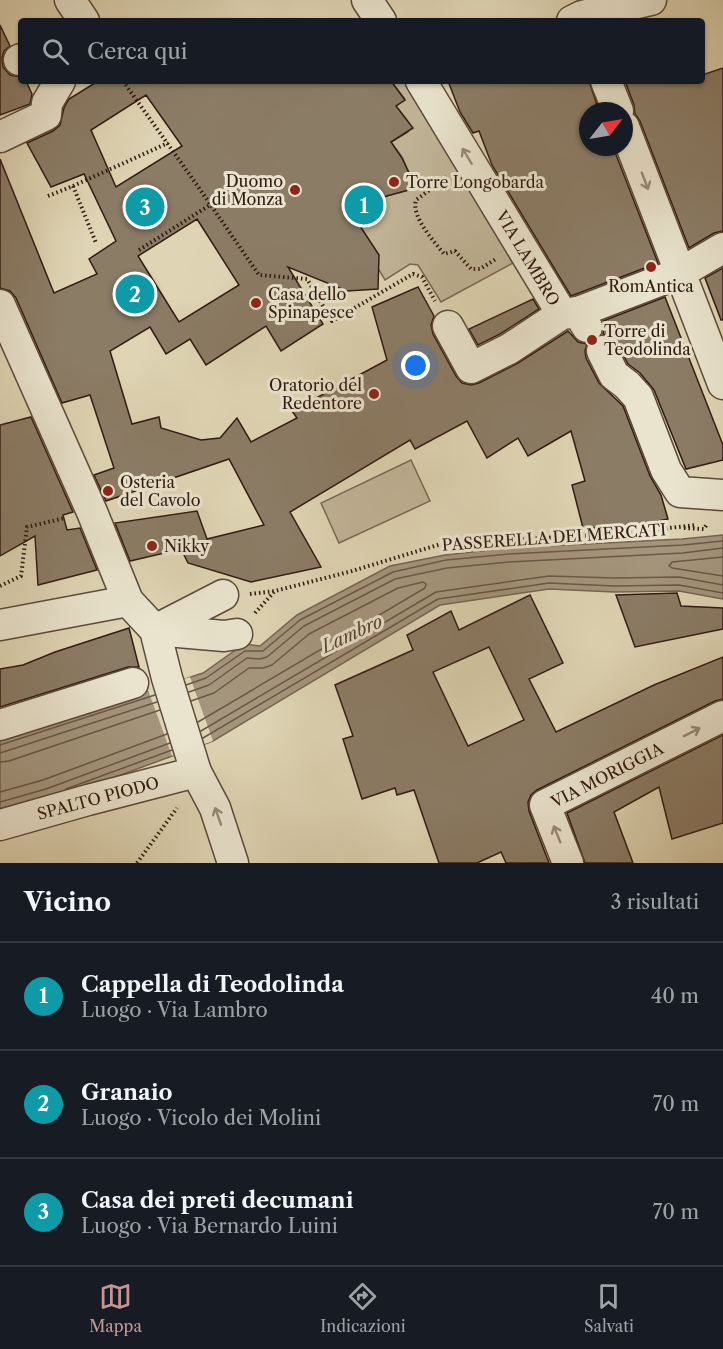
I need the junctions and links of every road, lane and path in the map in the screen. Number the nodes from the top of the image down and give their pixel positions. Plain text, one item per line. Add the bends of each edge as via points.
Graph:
1 (64, 0) edge
2 (70, 0) edge
3 (367, 0) edge
4 (651, 0) edge
5 (578, 15) edge
6 (61, 18) edge
7 (82, 18) edge
8 (379, 18) edge
9 (125, 84) edge
10 (430, 84) edge
11 (607, 84) edge
12 (53, 92) edge
13 (614, 102) edge
14 (0, 137) edge
15 (168, 143) junction
16 (633, 150) edge
17 (470, 162) junction
18 (74, 186) junction
19 (48, 196) dead end
20 (210, 205) junction
21 (96, 243) dead end
22 (723, 248) edge
23 (139, 250) dead end
24 (497, 258) dead end
25 (680, 273) junction
26 (0, 305) edge
27 (448, 326) joint
28 (582, 326) junction
29 (723, 384) edge
30 (723, 495) edge
31 (92, 512) junction
32 (674, 528) junction
33 (0, 586) edge
34 (224, 595) joint
35 (128, 601) junction
36 (0, 625) edge
37 (155, 630) junction
38 (230, 635) dead end
39 (133, 683) dead end
40 (723, 716) edge
41 (0, 725) edge
42 (192, 761) junction
43 (0, 825) edge
44 (137, 863) edge
45 (233, 863) edge
46 (568, 863) edge

1 - 6 street
2 - 7 street
3 - 8 street
4 - 5 street
9 - 15 path
17 -> 10 street, VIA LAMBRO
11 - 13 street
12 - 14 street via 46,115
15 - 18 path
15 - 20 path
16 -> 25 street
17 - 24 path via 419,197 414,211 444,254 455,251 475,270
17 - 28 street, VIA LAMBRO
18 - 19 path
18 - 21 path
20 - 23 path
20 - 27 path via 259,275 307,279 332,321 417,274
22 - 25 street
25 - 28 street
25 - 29 street
26 - 31 street
27 - 28 street via 471,368 508,349
28 - 30 street, VIA LAMBRO via 614,375 638,397 666,470 680,492
31 - 33 path via 27,527 21,576
31 - 35 street
32 - 32 path, PASSERELLA DEI MERCATI via 696,525 707,523 704,529
32 - 34 path, PASSERELLA DEI MERCATI via 441,544 275,591
34 - 37 street
35 - 36 street
35 - 37 street
37 - 38 street
37 - 42 street
39 - 41 street
46 -> 40 street, VIA MORIGGIA via 545,805
42 - 43 street, SPALTO PIODO via 88,800
42 - 44 path via 184,798
45 -> 42 street via 215,808

